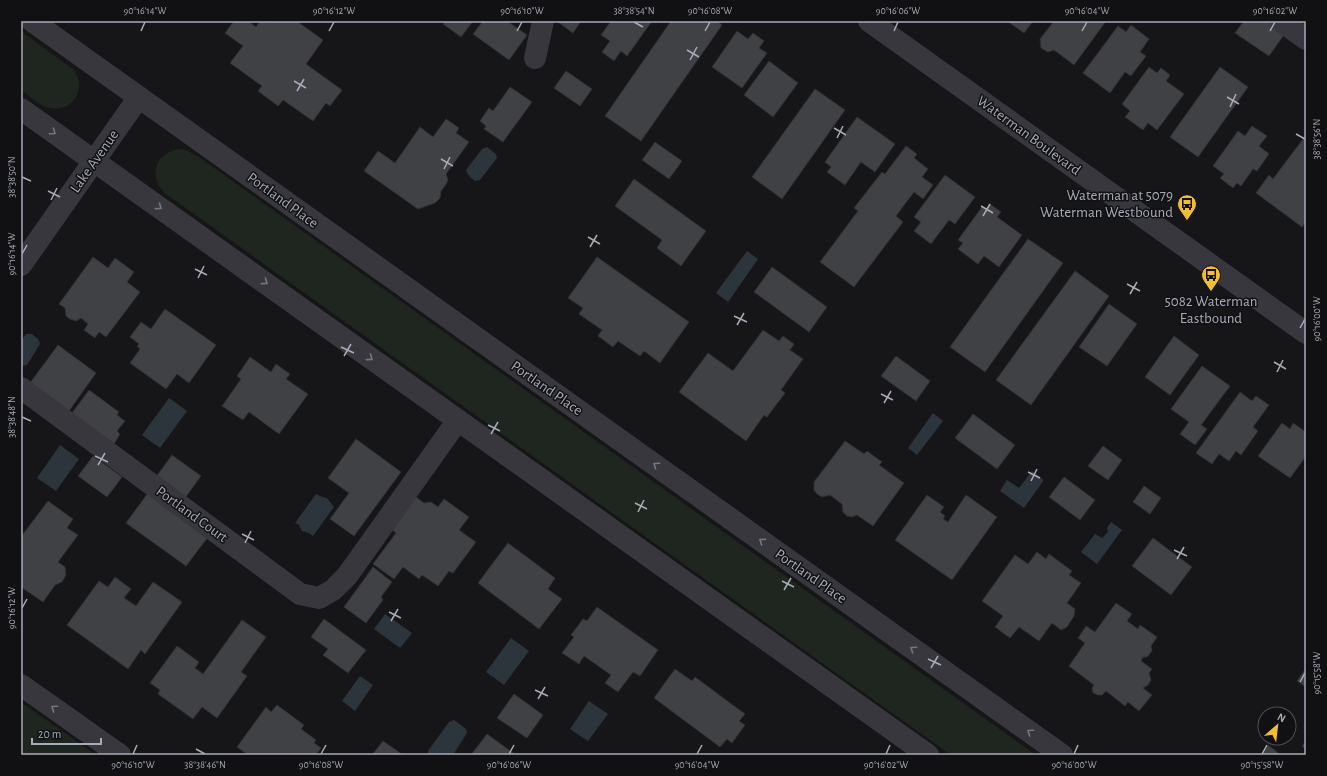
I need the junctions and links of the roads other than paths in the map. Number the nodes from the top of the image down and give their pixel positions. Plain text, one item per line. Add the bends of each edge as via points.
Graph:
1 (32, 21) edge
2 (543, 21) edge
3 (869, 21) edge
4 (1281, 21) edge
5 (1306, 38) edge
6 (535, 58) dead end
7 (139, 97) junction
8 (21, 109) edge
9 (94, 161) junction
10 (21, 265) edge
11 (1306, 333) edge
12 (21, 388) edge
13 (458, 420) junction
14 (21, 685) edge
15 (120, 755) edge
16 (928, 755) edge
17 (1062, 755) edge

1 - 7 street, Portland Place
2 - 6 street
3 - 11 street, Waterman Boulevard
4 - 5 street
7 - 9 street, Lake Avenue
17 -> 7 street, Portland Place
8 -> 9 street
9 - 10 street, Lake Avenue
9 -> 13 street
12 - 13 street, Portland Court via 300,594 319,598 333,590 348,576
13 - 16 street
15 -> 14 street

